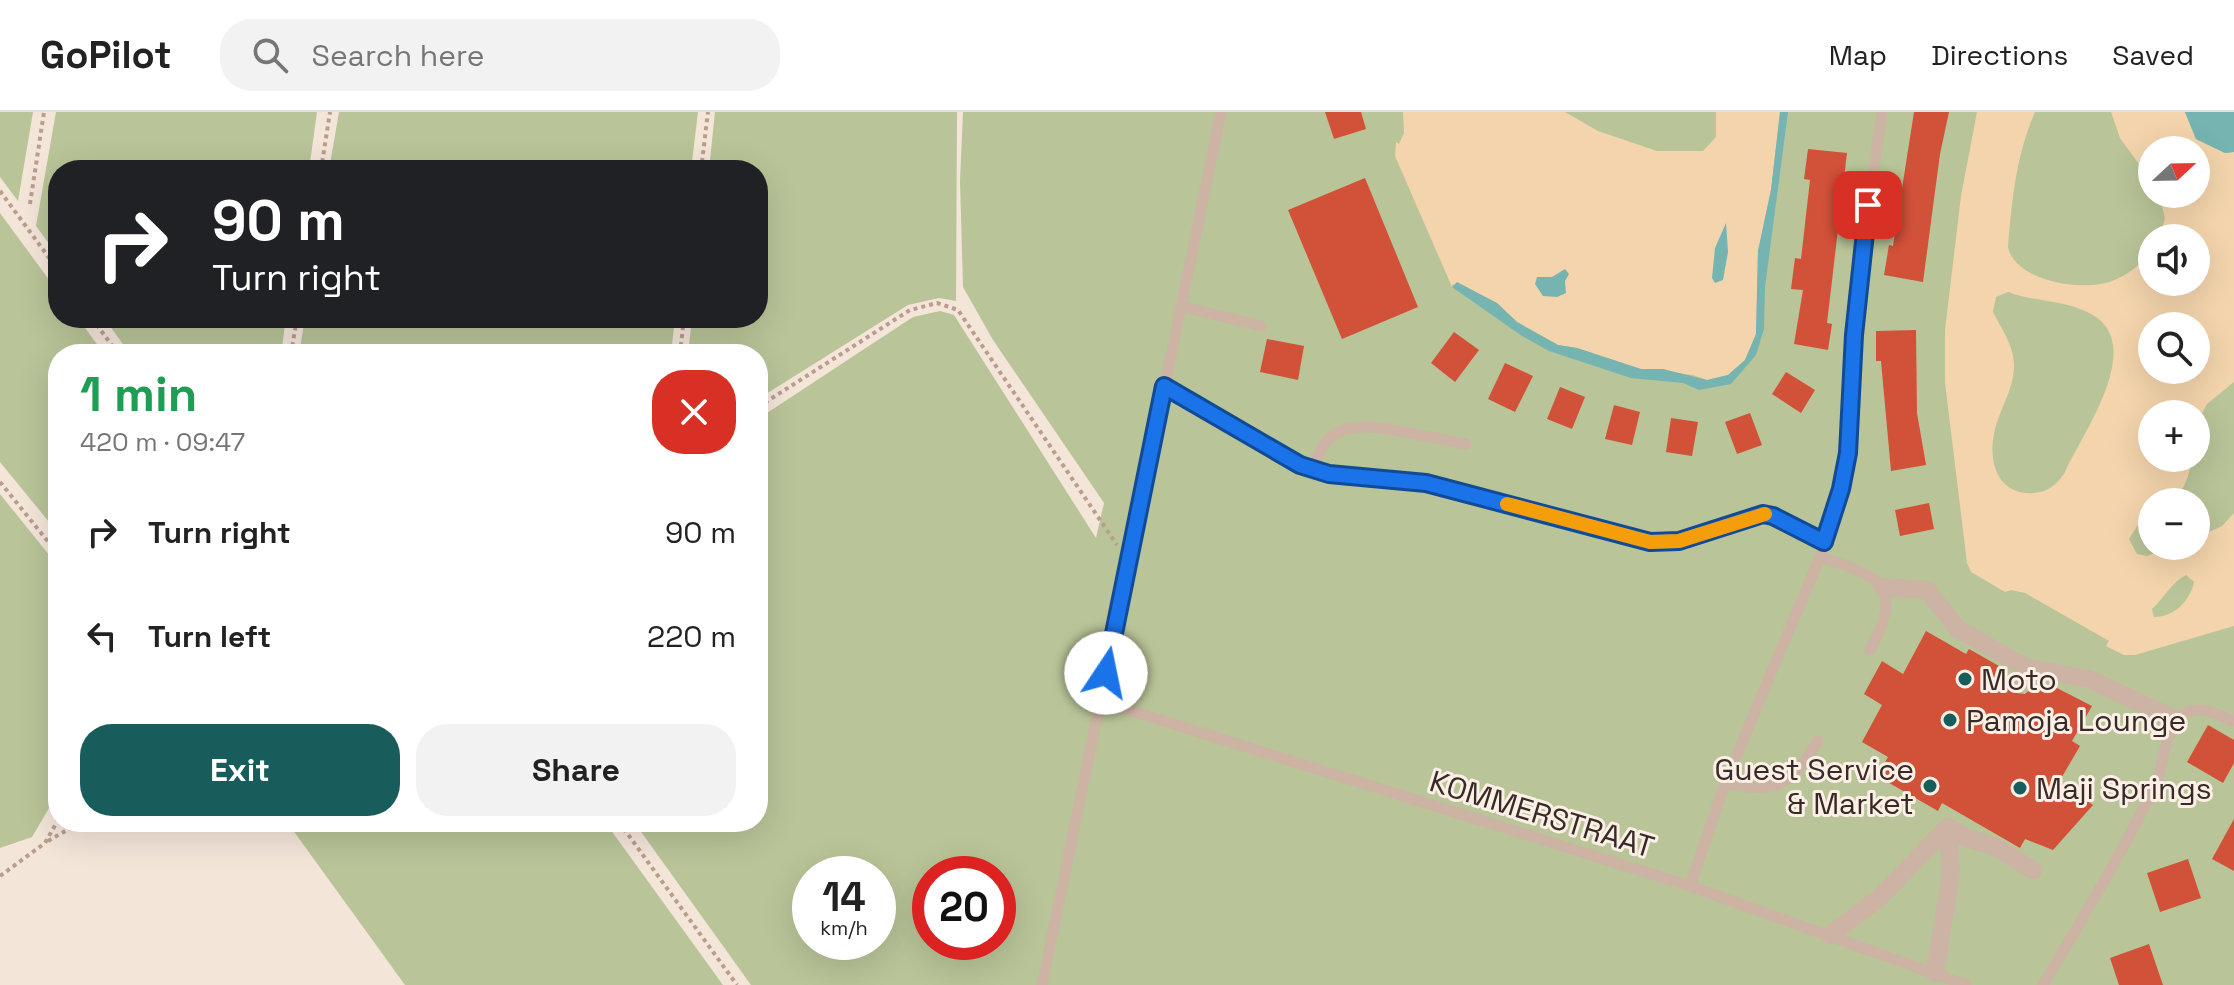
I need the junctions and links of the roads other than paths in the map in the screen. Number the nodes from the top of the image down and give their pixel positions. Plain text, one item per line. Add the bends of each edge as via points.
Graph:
1 (1221, 112) edge
2 (1882, 112) edge
3 (1180, 306) junction
4 (1261, 326) dead end
5 (1164, 386) junction
6 (1466, 444) dead end
7 (1313, 469) junction
8 (1824, 542) junction
9 (1820, 557) junction
10 (1882, 587) junction
11 (1870, 650) dead end
12 (1100, 701) junction
13 (2177, 720) junction
14 (2234, 721) edge
15 (1818, 741) dead end
16 (1725, 783) junction
17 (1948, 827) junction
18 (2033, 870) dead end
19 (1690, 886) junction
20 (1830, 935) junction
21 (1935, 973) junction
22 (1042, 985) edge
23 (1966, 985) edge
24 (2043, 985) edge

1 - 3 lane
2 - 8 lane via 1860,265 1848,453
3 - 4 lane
3 - 5 lane
5 - 7 lane via 1285,459
5 - 12 lane
6 - 7 lane via 1366,425 1332,435 1318,451
7 - 8 lane via 1426,483 1650,542 1679,541 1763,514
8 - 9 lane
9 - 10 lane via 1859,570
9 - 16 lane
10 - 11 lane via 1888,607
10 - 13 street via 1927,590 1958,629 2024,675 2089,679
12 - 19 lane, KOMMERSTRAAT
12 - 22 lane
13 - 14 lane via 2189,711 2205,710
13 - 24 lane via 2142,812
15 - 16 lane via 1801,768 1780,786 1753,790
16 - 19 lane
17 - 18 street
17 - 20 street via 1878,899
17 - 21 street via 1951,873
19 - 20 lane, KOMMERSTRAAT
20 - 21 lane, KOMMERSTRAAT
21 - 23 lane, KOMMERSTRAAT

